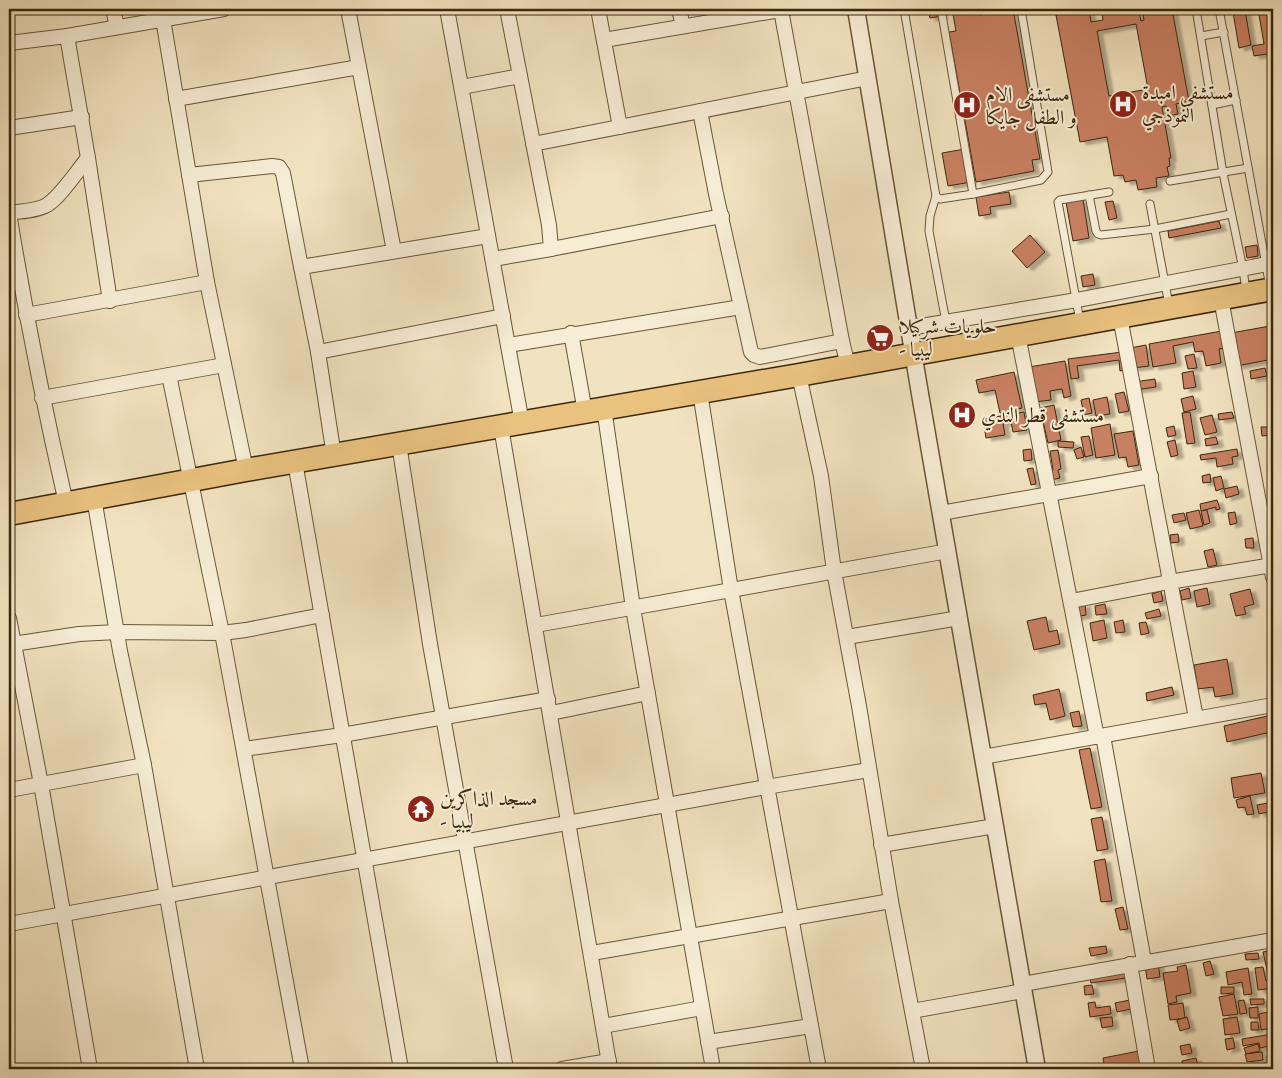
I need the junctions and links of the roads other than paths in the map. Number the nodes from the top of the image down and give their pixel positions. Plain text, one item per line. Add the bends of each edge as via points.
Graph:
1 (113, 9) edge
2 (224, 9) edge
3 (348, 9) edge
4 (447, 9) edge
5 (507, 9) edge
6 (598, 9) edge
7 (680, 9) edge
8 (783, 9) edge
9 (856, 9) edge
10 (904, 9) edge
11 (942, 9) edge
12 (1021, 9) edge
13 (1196, 9) edge
14 (1219, 9) edge
15 (208, 10) edge
16 (163, 19) junction
17 (683, 26) junction
18 (117, 27) junction
19 (1224, 32) junction
20 (67, 36) junction
21 (1201, 36) junction
22 (604, 40) junction
23 (9, 42) edge
24 (359, 67) junction
25 (520, 76) junction
26 (868, 78) junction
27 (462, 87) junction
28 (796, 92) junction
29 (176, 99) junction
30 (1236, 100) junction
31 (1212, 105) junction
32 (700, 111) junction
33 (82, 117) junction
34 (620, 127) junction
35 (9, 128) edge
36 (533, 144) junction
37 (88, 158) junction
38 (1248, 168) junction
39 (1223, 173) junction
40 (189, 175) junction
41 (1170, 181) dead end
42 (1109, 192) dead end
43 (973, 194) junction
44 (936, 196) junction
45 (1089, 196) junction
46 (1150, 204) dead end
47 (9, 214) edge
48 (1231, 214) junction
49 (722, 216) junction
50 (1155, 229) junction
51 (488, 236) junction
52 (551, 249) junction
53 (394, 251) junction
54 (493, 259) junction
55 (1270, 264) edge
56 (301, 267) junction
57 (1243, 269) junction
58 (207, 282) junction
59 (1164, 283) junction
60 (1272, 289) edge
61 (1246, 294) junction
62 (1221, 299) junction
63 (1078, 300) junction
64 (110, 301) junction
65 (741, 307) junction
66 (1170, 307) junction
67 (26, 315) junction
68 (503, 316) junction
69 (1120, 317) junction
70 (946, 322) junction
71 (1081, 324) junction
72 (909, 328) junction
73 (571, 334) junction
74 (1018, 335) junction
75 (842, 341) junction
76 (508, 345) junction
77 (318, 352) junction
78 (914, 354) junction
79 (224, 365) junction
80 (848, 366) junction
81 (169, 375) junction
82 (799, 375) junction
83 (700, 392) junction
84 (42, 398) junction
85 (594, 410) junction
86 (512, 425) junction
87 (399, 444) junction
88 (334, 456) junction
89 (295, 462) junction
90 (246, 470) junction
91 (1151, 476) junction
92 (190, 480) junction
93 (1050, 494) junction
94 (94, 498) junction
95 (66, 503) junction
96 (941, 513) junction
97 (9, 514) edge
98 (948, 551) junction
99 (1273, 569) edge
100 (834, 571) junction
101 (1169, 582) junction
102 (731, 590) junction
103 (1071, 601) junction
104 (633, 608) junction
105 (322, 616) junction
106 (9, 618) edge
107 (959, 618) junction
108 (536, 625) junction
109 (116, 632) junction
110 (222, 633) junction
111 (847, 637) junction
112 (13, 644) junction
113 (648, 693) junction
114 (1273, 705) edge
115 (549, 706) junction
116 (443, 717) junction
117 (1196, 718) junction
118 (342, 734) junction
119 (1100, 737) junction
120 (244, 749) junction
121 (983, 757) junction
122 (144, 765) junction
123 (869, 770) junction
124 (40, 784) junction
125 (766, 787) junction
126 (9, 790) edge
127 (667, 805) junction
128 (568, 823) junction
129 (995, 826) junction
130 (465, 842) junction
131 (882, 845) junction
132 (364, 860) junction
133 (267, 877) junction
134 (167, 896) junction
135 (890, 901) junction
136 (63, 914) junction
137 (790, 919) junction
138 (9, 924) edge
139 (690, 936) junction
140 (1273, 940) edge
141 (592, 953) junction
142 (1137, 963) junction
143 (1023, 988) junction
144 (702, 1008) junction
145 (912, 1011) junction
146 (603, 1026) junction
147 (810, 1026) junction
148 (708, 1042) junction
149 (609, 1065) edge
150 (90, 1069) edge
151 (197, 1069) edge
152 (302, 1069) edge
153 (401, 1069) edge
154 (506, 1069) edge
155 (562, 1069) edge
156 (713, 1069) edge
157 (819, 1069) edge
158 (923, 1069) edge
159 (1037, 1069) edge
160 (1148, 1069) edge

1 - 18 street
2 - 15 street
3 - 24 street
4 - 27 street
5 - 25 street
6 - 22 street
7 - 17 street
8 - 17 street
8 - 28 street
9 - 26 street
10 - 44 lane
11 - 43 lane
12 - 43 lane via 1048,172 1040,180
13 - 21 lane
14 - 19 lane
15 - 16 street
16 - 18 street
16 - 29 street
17 - 22 street
18 - 20 street
19 - 21 lane
19 - 30 lane
20 - 23 street
20 - 33 street
21 - 31 lane
22 - 34 street
24 - 29 street
24 - 53 street
25 - 27 street
25 - 36 street
26 - 28 street
26 - 72 street
27 - 51 street
28 - 32 street
28 - 75 street
29 - 40 street
30 - 31 lane
30 - 38 lane
31 - 39 lane
32 - 34 street
32 - 49 street
33 - 35 street
33 - 37 street
34 - 36 street
36 - 52 street via 550,225
37 - 47 street via 47,205
37 - 64 street
38 - 39 lane
38 - 55 lane
39 - 41 lane
39 - 48 lane
40 - 56 street via 279,167 283,173
40 - 58 street
42 - 45 lane
43 - 44 lane via 940,199
44 - 70 lane via 929,231
45 - 50 lane via 1098,234
45 - 63 lane via 1058,202
46 - 50 lane
47 - 67 street
48 - 50 lane
48 - 57 lane
49 - 52 street
49 - 65 street
50 - 59 lane
51 - 53 street
51 - 54 street
52 - 54 street
53 - 56 street
54 - 68 street
55 - 57 street
55 - 60 lane
56 - 77 street
57 - 59 street
57 - 61 lane
58 - 64 street
58 - 79 street
59 - 63 street
59 - 66 lane
60 - 61 highway
61 - 62 highway
62 - 66 highway
62 - 99 street
63 - 70 street
63 - 71 lane
64 - 67 street
65 - 73 street
65 - 75 street via 754,355 760,357
66 - 69 highway
67 - 84 street
68 - 76 street
68 - 77 street
69 - 71 highway
69 - 91 street
70 - 72 street
71 - 74 highway
72 - 78 street
73 - 76 street
73 - 85 street
74 - 78 highway
74 - 93 street
75 - 80 street
76 - 86 street
77 - 88 street
78 - 80 highway
78 - 96 street
79 - 81 street
79 - 90 street
80 - 82 highway
81 - 84 street
81 - 92 street
82 - 83 highway
82 - 100 street via 821,476
83 - 85 highway
83 - 102 street
84 - 95 street
85 - 86 highway
85 - 104 street
86 - 87 highway
86 - 108 street
87 - 88 highway
87 - 116 street
88 - 89 highway
89 - 90 highway
89 - 105 street
90 - 92 highway
91 - 93 street
91 - 101 street
92 - 94 highway
92 - 110 street
93 - 96 street
93 - 103 street
94 - 95 highway
94 - 109 street
95 - 97 highway
96 - 98 street
98 - 100 street
98 - 107 street
99 - 101 street
100 - 102 street
100 - 111 street
101 - 103 street
101 - 117 street
102 - 104 street
102 - 125 street
103 - 119 street
104 - 108 street
104 - 113 street
105 - 110 street
105 - 118 street
106 - 112 street
107 - 111 street
107 - 121 street
108 - 115 street
109 - 110 street
109 - 112 street
109 - 122 street
110 - 120 street
111 - 123 street
112 - 124 street
113 - 115 street
113 - 127 street
114 - 117 street
115 - 116 street
115 - 128 street
116 - 118 street
116 - 130 street
117 - 119 street
118 - 120 street
118 - 132 street
119 - 121 street
119 - 142 street
120 - 133 street
121 - 129 street
122 - 124 street
122 - 134 street
123 - 125 street
123 - 131 street
124 - 126 street
124 - 136 street
125 - 127 street
125 - 137 street
127 - 128 street
127 - 139 street
128 - 130 street
128 - 141 street
129 - 131 street
129 - 143 street
130 - 132 street
130 - 154 street
131 - 135 street
132 - 133 street
132 - 153 street
133 - 134 street
133 - 152 street
134 - 136 street
134 - 151 street
135 - 137 street
135 - 145 street
136 - 138 street
136 - 150 street
137 - 139 street
137 - 147 street
139 - 141 street
139 - 144 street
140 - 142 street
141 - 146 street
142 - 143 street
142 - 160 street
143 - 145 street
143 - 159 street
144 - 146 street
144 - 148 street
145 - 158 street
146 - 149 street
147 - 148 street
147 - 157 street
148 - 156 street
149 - 155 street

